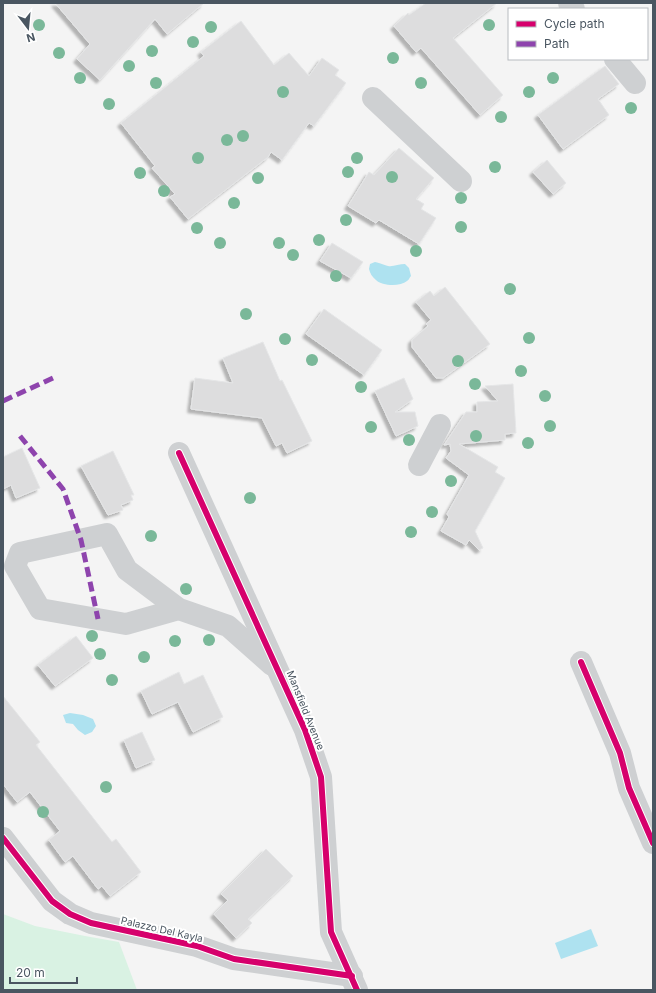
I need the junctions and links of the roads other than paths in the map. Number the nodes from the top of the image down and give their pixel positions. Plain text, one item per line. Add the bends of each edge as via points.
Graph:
1 (616, 60) edge
2 (634, 83) dead end
3 (373, 98) dead end
4 (461, 181) dead end
5 (440, 425) dead end
6 (179, 453) dead end
7 (419, 466) dead end
8 (179, 609) junction
9 (581, 662) dead end
10 (279, 671) junction
11 (3, 838) edge
12 (653, 843) edge
13 (355, 983) edge

1 - 2 street
3 - 4 street
5 - 7 street
6 - 10 street, Mansfield Avenue
8 - 8 street via 126,624 40,609 15,566 20,553 107,534 127,570
8 - 10 street via 228,626
9 - 12 street via 620,753 629,788
10 - 13 street, Mansfield Avenue via 305,730 321,777 331,932
11 - 13 street, Palazzo Del Kayla via 52,901 84,920 197,946 234,959

